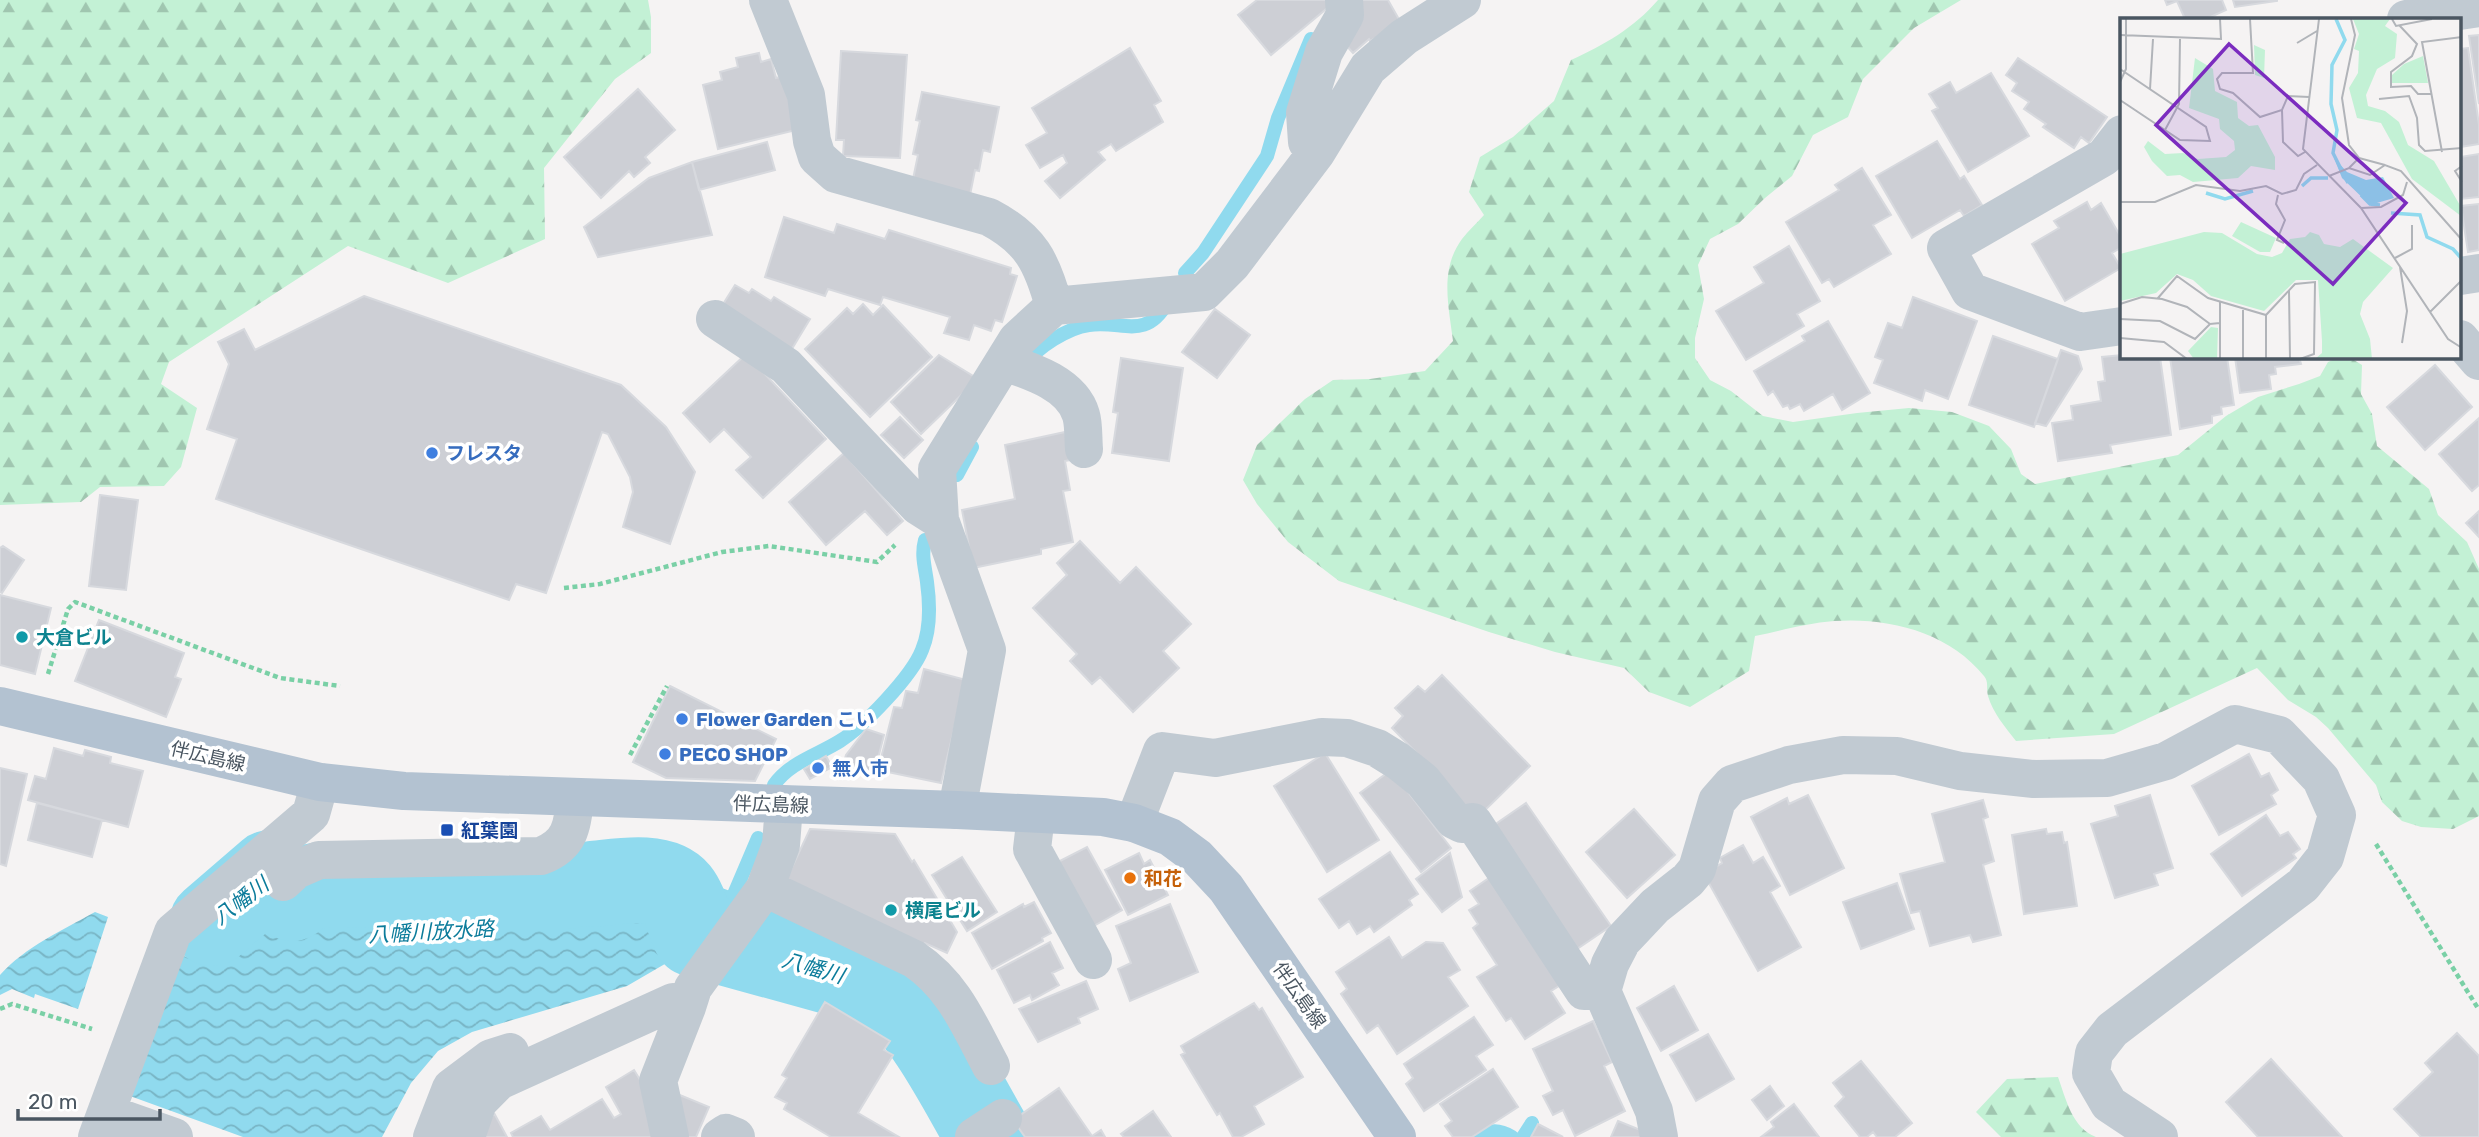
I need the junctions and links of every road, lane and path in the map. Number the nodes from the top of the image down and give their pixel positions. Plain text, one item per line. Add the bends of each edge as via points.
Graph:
1 (768, 0) edge
2 (1462, 0) edge
3 (1345, 3) edge
4 (2479, 8) edge
5 (2413, 18) edge
6 (2120, 137) edge
7 (1315, 153) junction
8 (1054, 306) junction
9 (715, 319) dead end
10 (2120, 326) edge
11 (2462, 342) edge
12 (2479, 361) edge
13 (1018, 367) junction
14 (1084, 449) dead end
15 (934, 516) junction
16 (564, 588) dead end
17 (340, 686) dead end
18 (667, 686) dead end
19 (18, 710) edge
20 (320, 782) junction
21 (575, 797) junction
22 (617, 798) junction
23 (784, 805) junction
24 (957, 810) junction
25 (1036, 815) junction
26 (1134, 824) junction
27 (2368, 832) dead end
28 (282, 882) dead end
29 (762, 894) junction
30 (1093, 960) dead end
31 (1602, 991) junction
32 (690, 998) junction
33 (0, 1009) edge
34 (2479, 1010) edge
35 (132, 1043) junction
36 (546, 1061) junction
37 (991, 1066) dead end
38 (102, 1125) edge
39 (174, 1137) edge
40 (432, 1137) edge
41 (466, 1137) edge
42 (670, 1137) edge
43 (720, 1137) edge
44 (736, 1137) edge
45 (1397, 1137) edge
46 (1659, 1137) edge
47 (2160, 1137) edge

1 - 8 street via 806,95 817,157 836,174 1004,225 1033,251 1046,275
2 - 7 street via 1404,37 1368,68
3 - 7 street via 1345,15 1324,52 1305,113 1307,142
4 - 5 street
6 - 10 street via 2104,157 1946,248 1970,291 2080,332
7 - 8 street via 1231,264 1203,292
8 - 13 street via 1017,340
9 - 15 street via 786,366 918,506
11 - 12 street
13 - 14 street via 1073,398 1082,417
13 - 15 street via 937,468
15 - 16 path via 877,562 769,546 722,552 600,584
15 - 24 street via 987,650
17 - 19 path via 280,678 75,602
18 - 22 path via 620,774
19 - 20 main road, 伴広島線
20 - 21 main road, 伴広島線 via 404,791
20 - 35 street via 311,814 173,932
21 - 22 main road, 伴広島線
21 - 28 street via 573,828 554,851 541,856 319,860
22 - 23 main road, 伴広島線
23 - 24 main road, 伴広島線
23 - 29 street via 781,845
24 - 25 main road, 伴広島線
25 - 26 main road, 伴広島線 via 1103,817
25 - 30 street via 1032,849
26 - 31 street via 1163,751 1214,758 1322,737 1346,738 1377,748 1423,781 1454,820 1473,822 1584,991
26 - 45 main road, 伴広島線 via 1170,837 1198,857 1226,888
27 - 34 path
29 - 32 street
29 - 37 street via 914,959 932,971 957,1003
31 - 46 street via 1654,1111
31 - 47 street via 1622,941 1698,869 1717,801 1732,784 1789,765 1843,755 1897,756 1960,771 2034,779 2107,778 2166,761 2235,724 2279,736 2321,779 2337,815 2325,857 2303,885 2112,1030 2094,1053 2091,1073 2109,1104
32 - 36 street
32 - 42 street via 658,1081
33 - 35 path via 12,1004
35 - 38 street
36 - 40 street via 538,1041 491,1058 451,1088
36 - 41 street via 499,1081 478,1102
38 - 39 street
43 - 44 street via 726,1133

